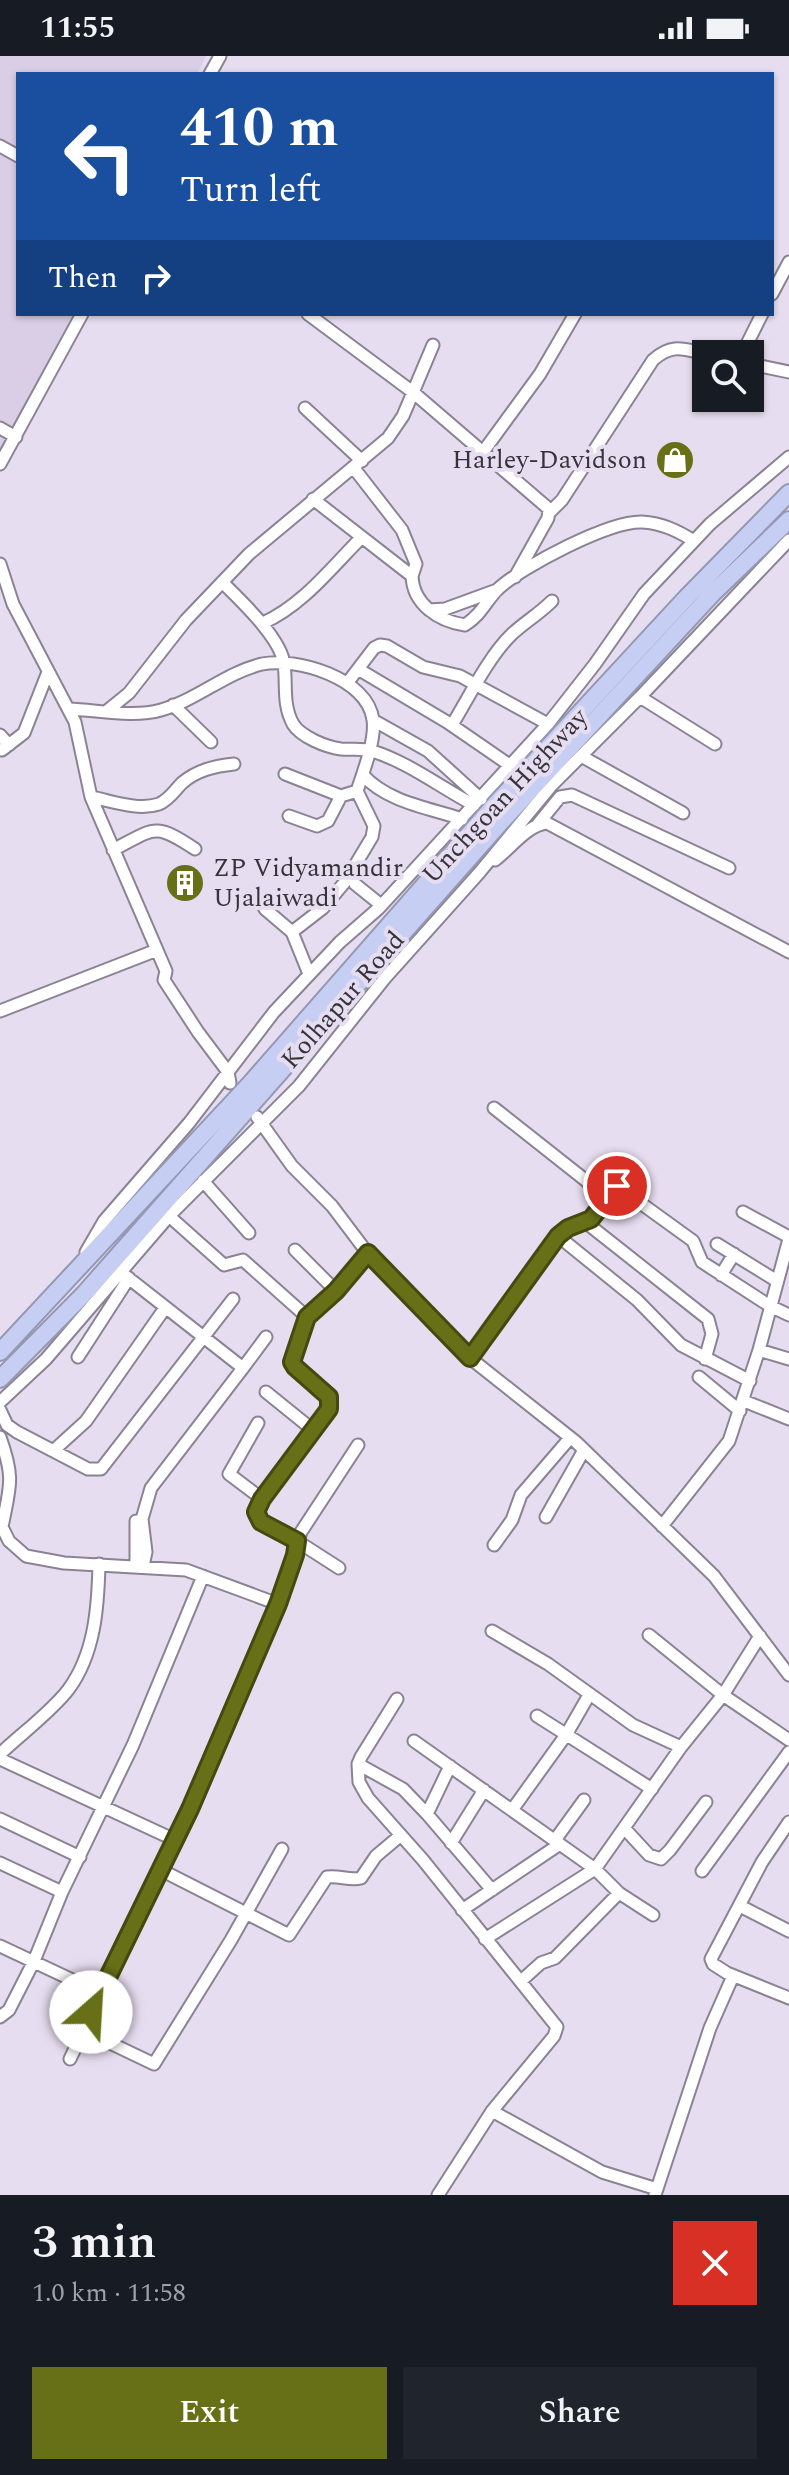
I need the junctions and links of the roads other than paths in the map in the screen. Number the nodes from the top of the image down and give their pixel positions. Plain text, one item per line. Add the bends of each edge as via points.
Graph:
1 (789, 262) edge
2 (774, 290) edge
3 (81, 316) edge
4 (311, 316) edge
5 (574, 316) edge
6 (761, 316) edge
7 (749, 340) edge
8 (433, 345) dead end
9 (692, 351) edge
10 (764, 367) edge
11 (789, 372) edge
12 (414, 393) junction
13 (305, 408) dead end
14 (0, 428) edge
15 (16, 437) junction
16 (483, 452) junction
17 (789, 457) edge
18 (0, 464) edge
19 (358, 464) junction
20 (789, 493) edge
21 (313, 499) junction
22 (550, 512) junction
23 (789, 520) edge
24 (361, 538) junction
25 (694, 541) junction
26 (787, 545) edge
27 (0, 564) edge
28 (412, 576) junction
29 (515, 577) junction
30 (222, 582) junction
31 (497, 590) junction
32 (552, 601) dead end
33 (429, 610) junction
34 (263, 623) junction
35 (285, 662) junction
36 (358, 669) junction
37 (48, 672) junction
38 (348, 682) junction
39 (477, 685) junction
40 (640, 697) junction
41 (173, 705) junction
42 (69, 709) junction
43 (108, 710) junction
44 (373, 720) junction
45 (548, 724) junction
46 (452, 725) junction
47 (0, 735) edge
48 (211, 742) dead end
49 (715, 744) dead end
50 (369, 750) junction
51 (581, 756) junction
52 (234, 764) dead end
53 (511, 766) junction
54 (285, 774) dead end
55 (363, 775) junction
56 (357, 791) junction
57 (341, 796) junction
58 (91, 797) junction
59 (478, 802) junction
60 (683, 813) dead end
61 (289, 816) dead end
62 (462, 819) junction
63 (538, 824) junction
64 (195, 849) dead end
65 (113, 850) junction
66 (729, 868) dead end
67 (479, 873) junction
68 (355, 884) dead end
69 (259, 899) dead end
70 (381, 905) junction
71 (292, 932) junction
72 (157, 950) junction
73 (789, 952) edge
74 (309, 974) junction
75 (0, 1011) edge
76 (229, 1078) junction
77 (494, 1108) dead end
78 (251, 1111) dead end
79 (262, 1122) junction
80 (203, 1181) junction
81 (608, 1198) junction
82 (743, 1212) dead end
83 (169, 1216) junction
84 (584, 1221) junction
85 (249, 1233) dead end
86 (558, 1236) junction
87 (789, 1238) edge
88 (717, 1244) dead end
89 (295, 1250) dead end
90 (368, 1253) junction
91 (734, 1254) junction
92 (78, 1267) junction
93 (721, 1275) junction
94 (126, 1276) junction
95 (777, 1281) junction
96 (336, 1291) junction
97 (233, 1299) dead end
98 (770, 1306) junction
99 (165, 1308) junction
100 (789, 1315) edge
101 (307, 1317) junction
102 (202, 1337) junction
103 (266, 1337) dead end
104 (759, 1350) junction
105 (0, 1352) edge
106 (78, 1357) dead end
107 (470, 1358) junction
108 (705, 1359) junction
109 (789, 1359) edge
110 (243, 1368) junction
111 (699, 1377) dead end
112 (0, 1379) edge
113 (750, 1381) junction
114 (266, 1392) dead end
115 (0, 1402) edge
116 (742, 1406) junction
117 (0, 1410) edge
118 (789, 1419) edge
119 (258, 1423) dead end
120 (313, 1430) junction
121 (0, 1437) edge
122 (570, 1438) junction
123 (358, 1445) dead end
124 (584, 1450) junction
125 (53, 1451) junction
126 (262, 1499) junction
127 (546, 1517) dead end
128 (662, 1526) junction
129 (297, 1541) junction
130 (494, 1545) dead end
131 (99, 1564) junction
132 (139, 1566) junction
133 (339, 1568) dead end
134 (203, 1576) junction
135 (278, 1604) junction
136 (492, 1631) dead end
137 (649, 1635) dead end
138 (760, 1636) junction
139 (789, 1675) edge
140 (589, 1695) junction
141 (723, 1695) junction
142 (397, 1699) dead end
143 (537, 1716) dead end
144 (566, 1735) junction
145 (789, 1740) edge
146 (414, 1741) dead end
147 (681, 1747) junction
148 (789, 1752) edge
149 (0, 1756) edge
150 (358, 1764) junction
151 (450, 1766) junction
152 (652, 1789) junction
153 (484, 1790) junction
154 (584, 1800) dead end
155 (706, 1802) dead end
156 (104, 1807) junction
157 (512, 1810) junction
158 (427, 1814) junction
159 (0, 1819) edge
160 (789, 1822) edge
161 (625, 1829) junction
162 (401, 1835) junction
163 (175, 1840) junction
164 (557, 1842) junction
165 (451, 1843) junction
166 (282, 1849) dead end
167 (80, 1857) junction
168 (0, 1863) edge
169 (595, 1869) junction
170 (161, 1870) junction
171 (702, 1871) dead end
172 (492, 1890) junction
173 (62, 1892) junction
174 (619, 1893) junction
175 (740, 1906) junction
176 (462, 1910) junction
177 (248, 1912) junction
178 (653, 1915) dead end
179 (789, 1931) edge
180 (485, 1939) junction
181 (0, 1946) edge
182 (34, 1961) junction
183 (733, 1976) junction
184 (521, 1981) junction
185 (100, 1993) junction
186 (789, 1998) edge
187 (0, 2017) edge
188 (83, 2030) junction
189 (70, 2059) dead end
190 (492, 2111) junction
191 (656, 2192) edge
192 (438, 2195) edge

1 - 2 street
3 - 15 street
4 - 12 street
5 - 16 street via 540,374
6 - 7 street
8 - 12 street
9 - 22 street via 664,350 653,360
10 - 11 street
12 - 16 street
12 - 19 street via 397,428
13 - 19 street
14 - 15 street
15 - 18 street
16 - 22 street
17 - 25 street
19 - 21 street
19 - 28 street via 402,530 416,564
20 - 92 highway, Unchgoan Highway via 491,809 249,1085
21 - 24 street
21 - 30 street
22 - 29 street
23 - 112 highway, Kolhapur Road via 713,593 501,822 84,1294
24 - 28 street
24 - 34 street via 295,605
25 - 29 street via 655,523 619,524
25 - 45 street via 644,594
26 - 40 street
27 - 37 street via 13,604
28 - 33 street via 417,598
29 - 31 street
30 - 34 street
30 - 43 street via 129,693
31 - 33 street
31 - 33 street via 465,625
32 - 39 street via 513,634
34 - 35 street
35 - 38 street
35 - 41 street via 247,669
35 - 50 street via 283,686 299,730 329,746
36 - 38 street
36 - 39 street via 380,645
36 - 46 street
37 - 42 street
37 - 47 street via 24,733 6,748
38 - 44 street
39 - 45 street
39 - 46 street
40 - 49 street
40 - 51 street
41 - 43 street via 159,711
41 - 48 street
42 - 43 street
42 - 58 street
44 - 50 street
44 - 59 street via 428,751
45 - 53 street
46 - 53 street
50 - 55 street
50 - 59 street
51 - 60 street
51 - 67 street
52 - 58 street via 198,772 157,805
53 - 59 street
54 - 57 street
55 - 56 street
55 - 62 street via 396,797
56 - 57 street
56 - 71 street via 374,826 372,837 345,882
57 - 61 street via 328,821 317,826
58 - 65 street
59 - 62 street
62 - 70 street
63 - 66 street via 560,797 572,795
63 - 67 street
63 - 73 street via 547,823
64 - 65 street via 155,829
65 - 72 street
67 - 79 street via 385,978 299,1086
68 - 70 street
69 - 71 street
70 - 74 street
71 - 74 street
72 - 75 street
72 - 76 street via 164,980
74 - 76 street via 274,1012
76 - 92 street via 104,1221
77 - 81 street
78 - 79 street
79 - 80 street
79 - 90 street via 292,1166
80 - 83 street
80 - 85 street
81 - 84 street
81 - 93 street via 617,1186 693,1241 702,1262
82 - 87 street
83 - 94 street
83 - 101 street via 224,1265 243,1260
84 - 86 street
84 - 108 street via 708,1319
86 - 107 street
86 - 108 street via 681,1345
87 - 95 street
88 - 91 street
89 - 96 street
90 - 96 street
90 - 107 street
91 - 93 street
91 - 95 street
92 - 105 highway, Unchgoan Highway
93 - 98 street
94 - 99 street
94 - 106 street
94 - 115 street
95 - 98 street
96 - 101 street
97 - 102 street
98 - 100 street
98 - 104 street
99 - 102 street
99 - 125 street via 86,1421
101 - 120 street via 292,1362 331,1402
102 - 110 street
102 - 125 street via 104,1467 93,1470
103 - 110 street
104 - 109 street
104 - 113 street
107 - 122 street
108 - 113 street
110 - 132 street via 155,1481 136,1521
111 - 116 street
113 - 116 street
114 - 120 street
116 - 118 street
116 - 128 street via 729,1441
117 - 125 street via 11,1428
119 - 126 street via 229,1474
120 - 126 street
121 - 131 street via 9,1462 11,1486 2,1527 9,1541 26,1556
122 - 124 street
122 - 130 street via 521,1495
123 - 129 street
124 - 127 street
124 - 128 street
126 - 129 street via 258,1519
128 - 138 street via 714,1576
129 - 133 street
129 - 135 street
131 - 132 street
131 - 149 street via 86,1660 67,1691
132 - 134 street
134 - 135 street
134 - 156 street
135 - 163 street
136 - 140 street
137 - 141 street
138 - 139 street
138 - 141 street
140 - 144 street
140 - 147 street via 633,1725
141 - 145 street
141 - 147 street
142 - 150 street
143 - 144 street
144 - 152 street
144 - 157 street
146 - 151 street
147 - 152 street
148 - 171 street
149 - 156 street
150 - 158 street via 403,1789
150 - 162 street via 359,1782 368,1798
151 - 153 street
151 - 158 street
152 - 161 street
153 - 157 street
153 - 165 street
154 - 164 street
155 - 161 street via 661,1859 649,1855
156 - 163 street
156 - 167 street
157 - 164 street
158 - 165 street
159 - 167 street
160 - 175 street
161 - 169 street
162 - 176 street
162 - 177 street via 376,1856 361,1878 327,1877 289,1935
163 - 170 street
164 - 169 street
164 - 172 street
165 - 172 street
166 - 177 street
167 - 173 street
168 - 173 street
169 - 174 street
169 - 180 street
170 - 177 street
170 - 185 street
172 - 176 street
173 - 182 street
174 - 178 street
174 - 184 street via 555,1958
175 - 179 street
175 - 183 street via 711,1959
176 - 180 street
177 - 188 street via 154,2064
180 - 184 street
181 - 182 street
182 - 185 street
182 - 187 street via 9,2010
183 - 186 street
183 - 191 street via 710,2028
184 - 190 street via 555,2022 556,2031
185 - 188 street
188 - 189 street
190 - 191 street via 602,2172
190 - 192 street

